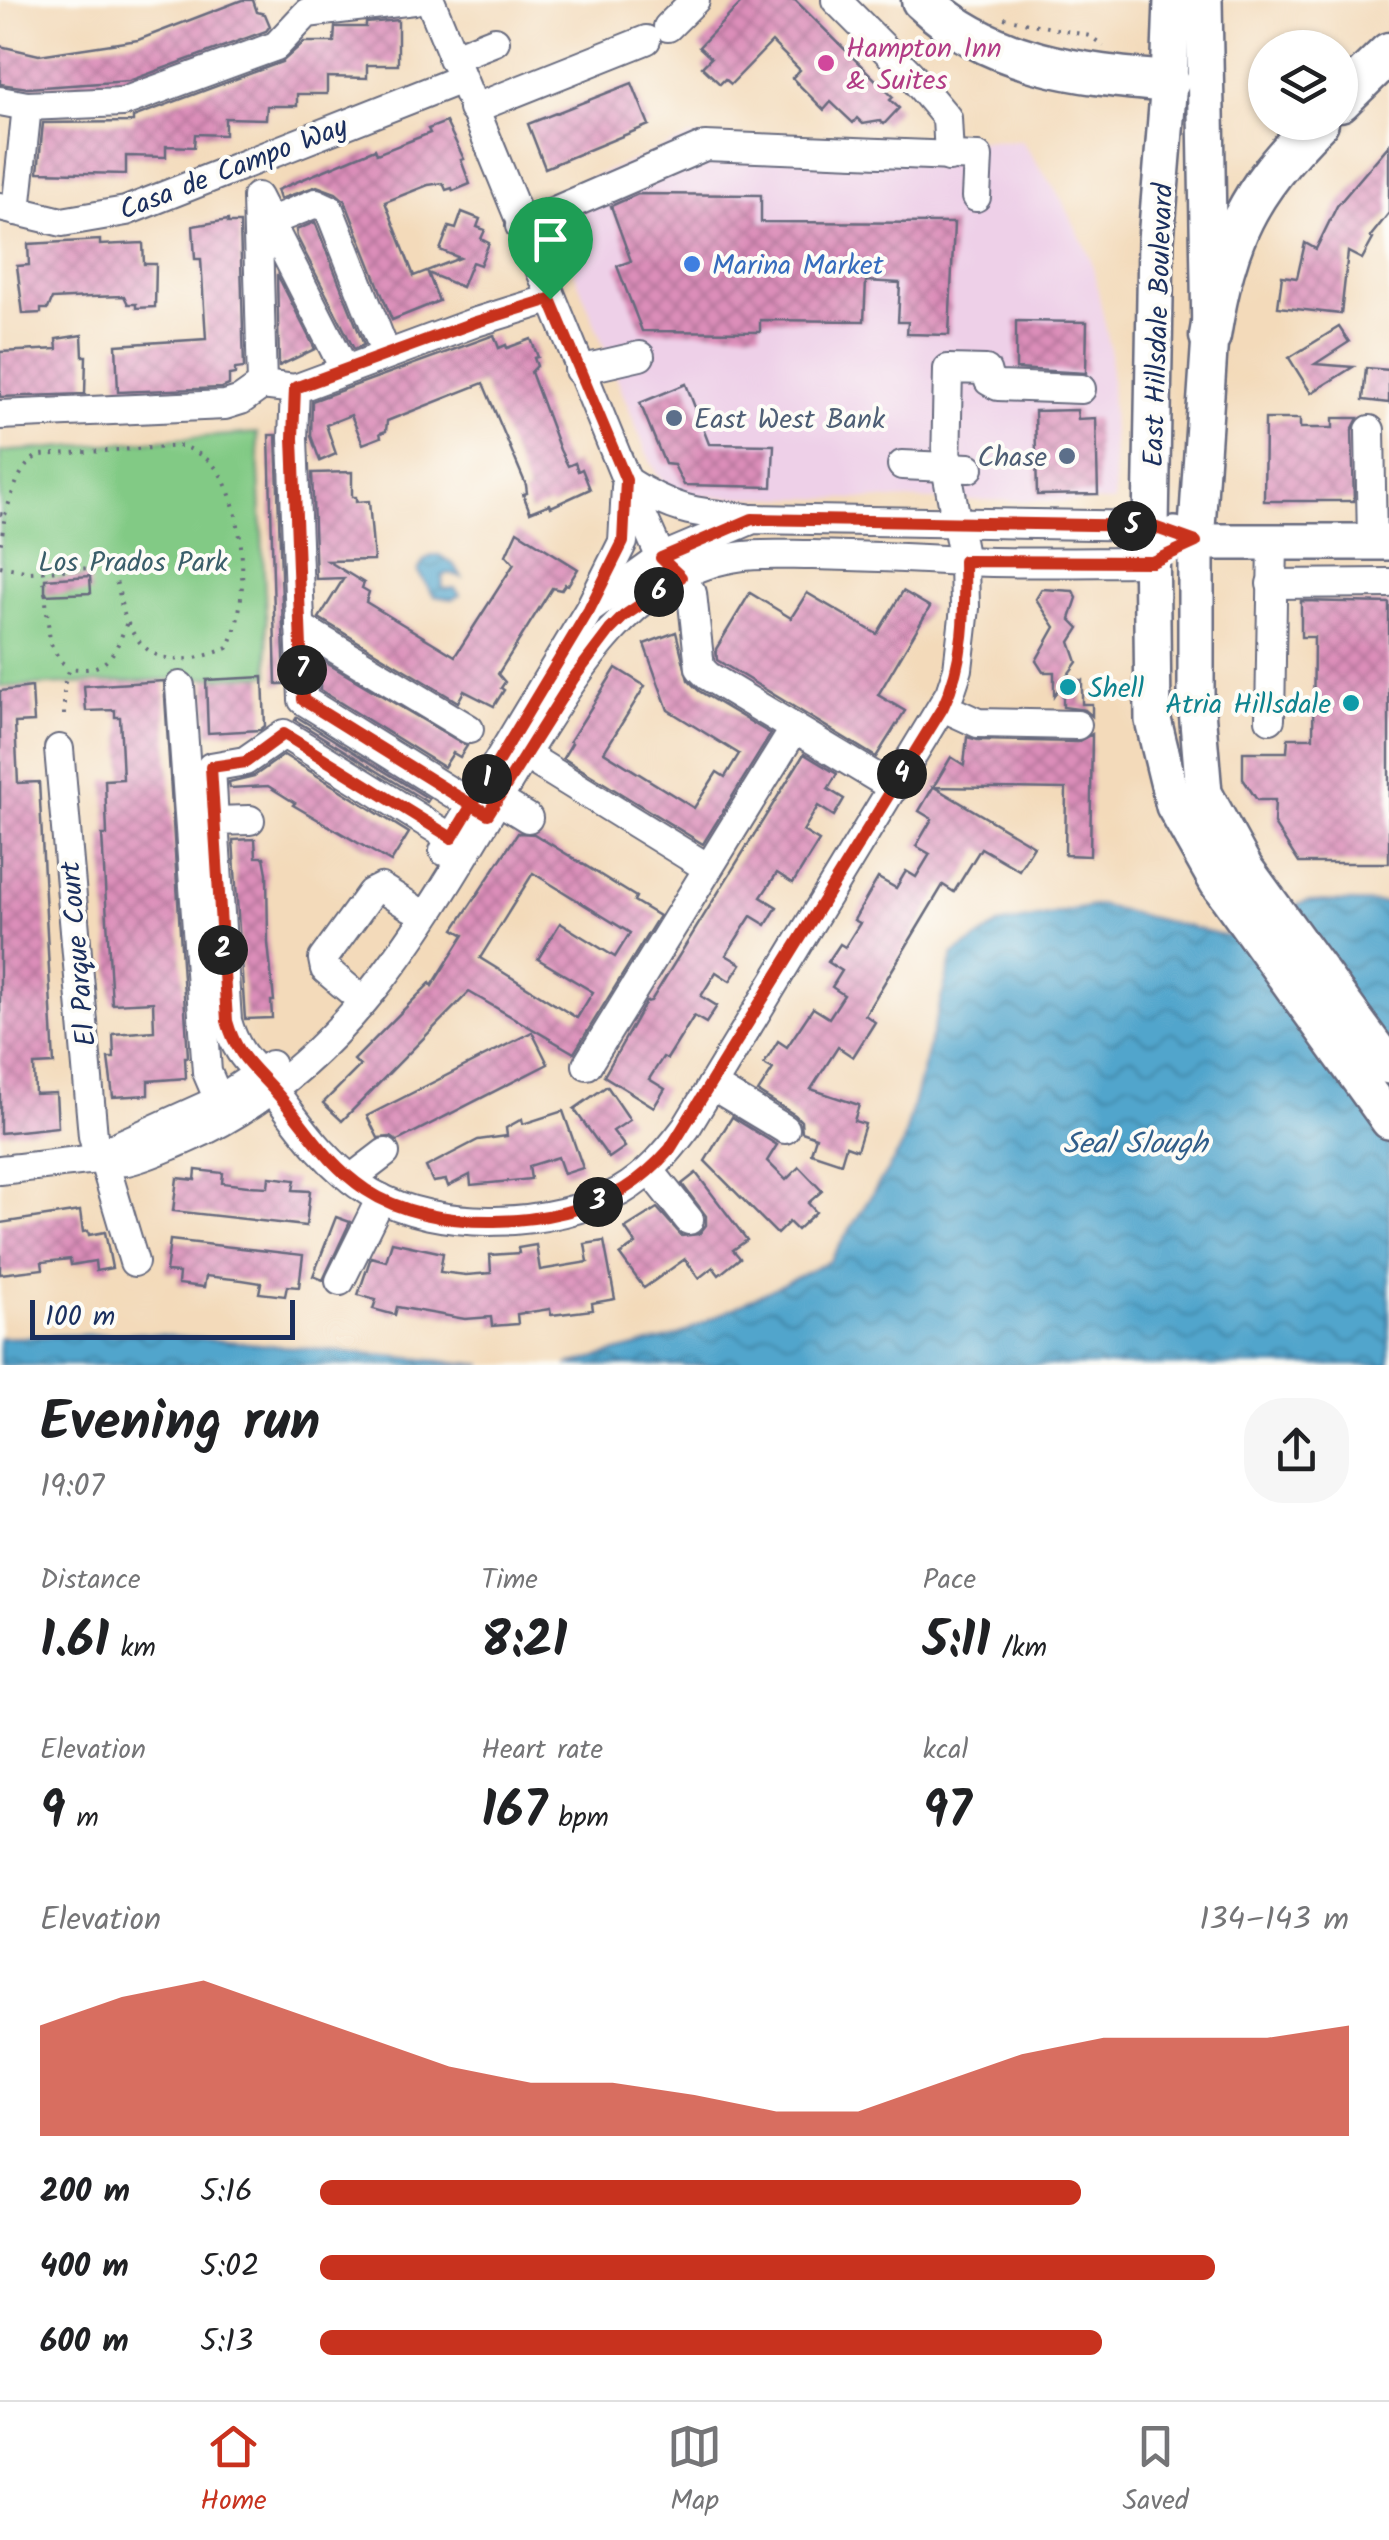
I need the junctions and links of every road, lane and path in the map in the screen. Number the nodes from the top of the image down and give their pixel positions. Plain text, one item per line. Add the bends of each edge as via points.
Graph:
1 (414, 0) edge
2 (430, 0) edge
3 (695, 0) edge
4 (836, 0) edge
5 (922, 0) edge
6 (1172, 0) edge
7 (1204, 0) edge
8 (306, 6) edge
9 (991, 12) dead end
10 (495, 41) dead end
11 (1108, 49) dead end
12 (1389, 53) edge
13 (457, 68) junction
14 (1186, 82) junction
15 (1358, 83) edge
16 (13, 104) edge
17 (473, 109) junction
18 (1301, 140) edge
19 (949, 156) junction
20 (248, 163) junction
21 (976, 197) dead end
22 (8, 208) edge
23 (263, 209) junction
24 (520, 226) junction
25 (550, 299) junction
26 (1210, 336) junction
27 (386, 354) junction
28 (640, 356) dead end
29 (346, 370) junction
30 (578, 370) junction
31 (262, 385) junction
32 (295, 388) junction
33 (1082, 388) dead end
34 (0, 415) edge
35 (1370, 430) dead end
36 (902, 464) dead end
37 (958, 467) junction
38 (626, 480) junction
39 (2, 514) edge
40 (752, 519) junction
41 (957, 522) junction
42 (1151, 526) junction
43 (1273, 541) junction
44 (1196, 542) junction
45 (1381, 542) edge
46 (0, 548) edge
47 (964, 561) junction
48 (1152, 562) junction
49 (0, 566) edge
50 (671, 568) junction
51 (43, 570) junction
52 (1389, 583) edge
53 (1271, 584) junction
54 (589, 610) junction
55 (127, 622) junction
56 (300, 628) junction
57 (70, 668) junction
58 (180, 686) dead end
59 (943, 707) junction
60 (64, 715) dead end
61 (1270, 719) dead end
62 (1077, 725) dead end
63 (469, 729) dead end
64 (787, 741) dead end
65 (59, 749) dead end
66 (525, 755) junction
67 (894, 788) junction
68 (485, 806) junction
69 (528, 818) dead end
70 (214, 820) junction
71 (250, 820) dead end
72 (452, 838) junction
73 (708, 868) junction
74 (1231, 875) junction
75 (411, 907) junction
76 (351, 990) junction
77 (587, 1065) dead end
78 (1389, 1066) edge
79 (265, 1082) junction
80 (712, 1085) junction
81 (218, 1100) junction
82 (1389, 1121) edge
83 (785, 1128) dead end
84 (385, 1153) dead end
85 (101, 1159) junction
86 (0, 1170) edge
87 (650, 1171) junction
88 (351, 1179) junction
89 (380, 1198) junction
90 (689, 1220) dead end
91 (134, 1262) dead end
92 (340, 1281) dead end

1 - 8 street
2 - 13 street
3 - 17 street via 657,33
4 - 19 street via 947,118
5 - 14 highway via 958,30 1011,56 1067,71
6 - 14 main road, East Hillsdale Boulevard
7 - 14 main road, East Hillsdale Boulevard
8 - 16 street via 276,46 123,102
9 - 11 path via 1090,36
10 - 13 street, Casa de Campo Way
12 - 15 highway
13 - 17 street
13 - 20 street, Casa de Campo Way
14 - 26 main road, East Hillsdale Boulevard
14 - 42 main road, East Hillsdale Boulevard via 1156,240
16 - 22 street
17 - 24 street
18 - 26 highway via 1269,175 1237,227
19 - 21 street via 978,157
19 - 24 street via 704,146
20 - 22 street, Casa de Campo Way via 126,211 62,222
20 - 23 street
23 - 27 street via 316,203 330,208
23 - 29 street
23 - 31 street
24 - 25 street
25 - 27 street
25 - 30 street
26 - 44 main road, East Hillsdale Boulevard
27 - 29 street
28 - 30 street
29 - 32 street
30 - 38 street
31 - 32 street
31 - 34 street via 226,405
32 - 56 street
33 - 37 street via 998,386 986,370 948,368
35 - 45 street
36 - 37 street
37 - 41 street
38 - 40 street via 688,512
38 - 50 street
38 - 54 street via 623,542
39 - 46 path
39 - 55 path via 19,476 39,455 184,446 204,456 236,507 238,628 228,648 170,661 154,654
40 - 41 street
40 - 50 street
41 - 42 street
41 - 47 street
42 - 44 main road
42 - 48 main road, East Hillsdale Boulevard
43 - 44 main road
43 - 45 main road
43 - 53 street
44 - 48 main road
44 - 74 main road, East Hillsdale Boulevard via 1204,793
47 - 48 street
47 - 50 street via 754,554
47 - 59 street via 963,640
48 - 74 main road, East Hillsdale Boulevard via 1153,720 1174,806
49 - 51 path
50 - 54 street
50 - 66 street via 610,630
50 - 67 street via 692,594 704,672
51 - 55 path via 107,567 118,579
51 - 57 path via 50,642
52 - 53 street
53 - 61 street
54 - 68 street
55 - 57 path via 108,662 89,671
56 - 63 street
56 - 68 street via 303,700
57 - 60 path
58 - 81 street via 207,1072
59 - 62 street via 978,723
59 - 67 street
64 - 73 street
65 - 85 street, El Parque Court via 93,1136
66 - 68 street
66 - 73 street
67 - 80 street
68 - 69 street
68 - 72 street
68 - 79 street via 414,936 377,987 323,1046
70 - 71 street
70 - 72 street via 211,767 246,762 284,734
70 - 79 street via 227,1021 234,1043
72 - 75 street
73 - 77 street
74 - 78 main road, East Hillsdale Boulevard
74 - 82 main road, East Hillsdale Boulevard
75 - 76 street
75 - 76 street via 381,888 371,892 323,958 325,969
76 - 79 street
79 - 81 street
79 - 85 street via 238,1113 190,1137 123,1162
79 - 88 street
80 - 83 street
80 - 87 street
81 - 85 street via 116,1145
84 - 88 street
85 - 86 street
85 - 91 street, El Parque Court
87 - 89 street via 600,1201 502,1220 436,1216
87 - 90 street
88 - 89 street
89 - 92 street

